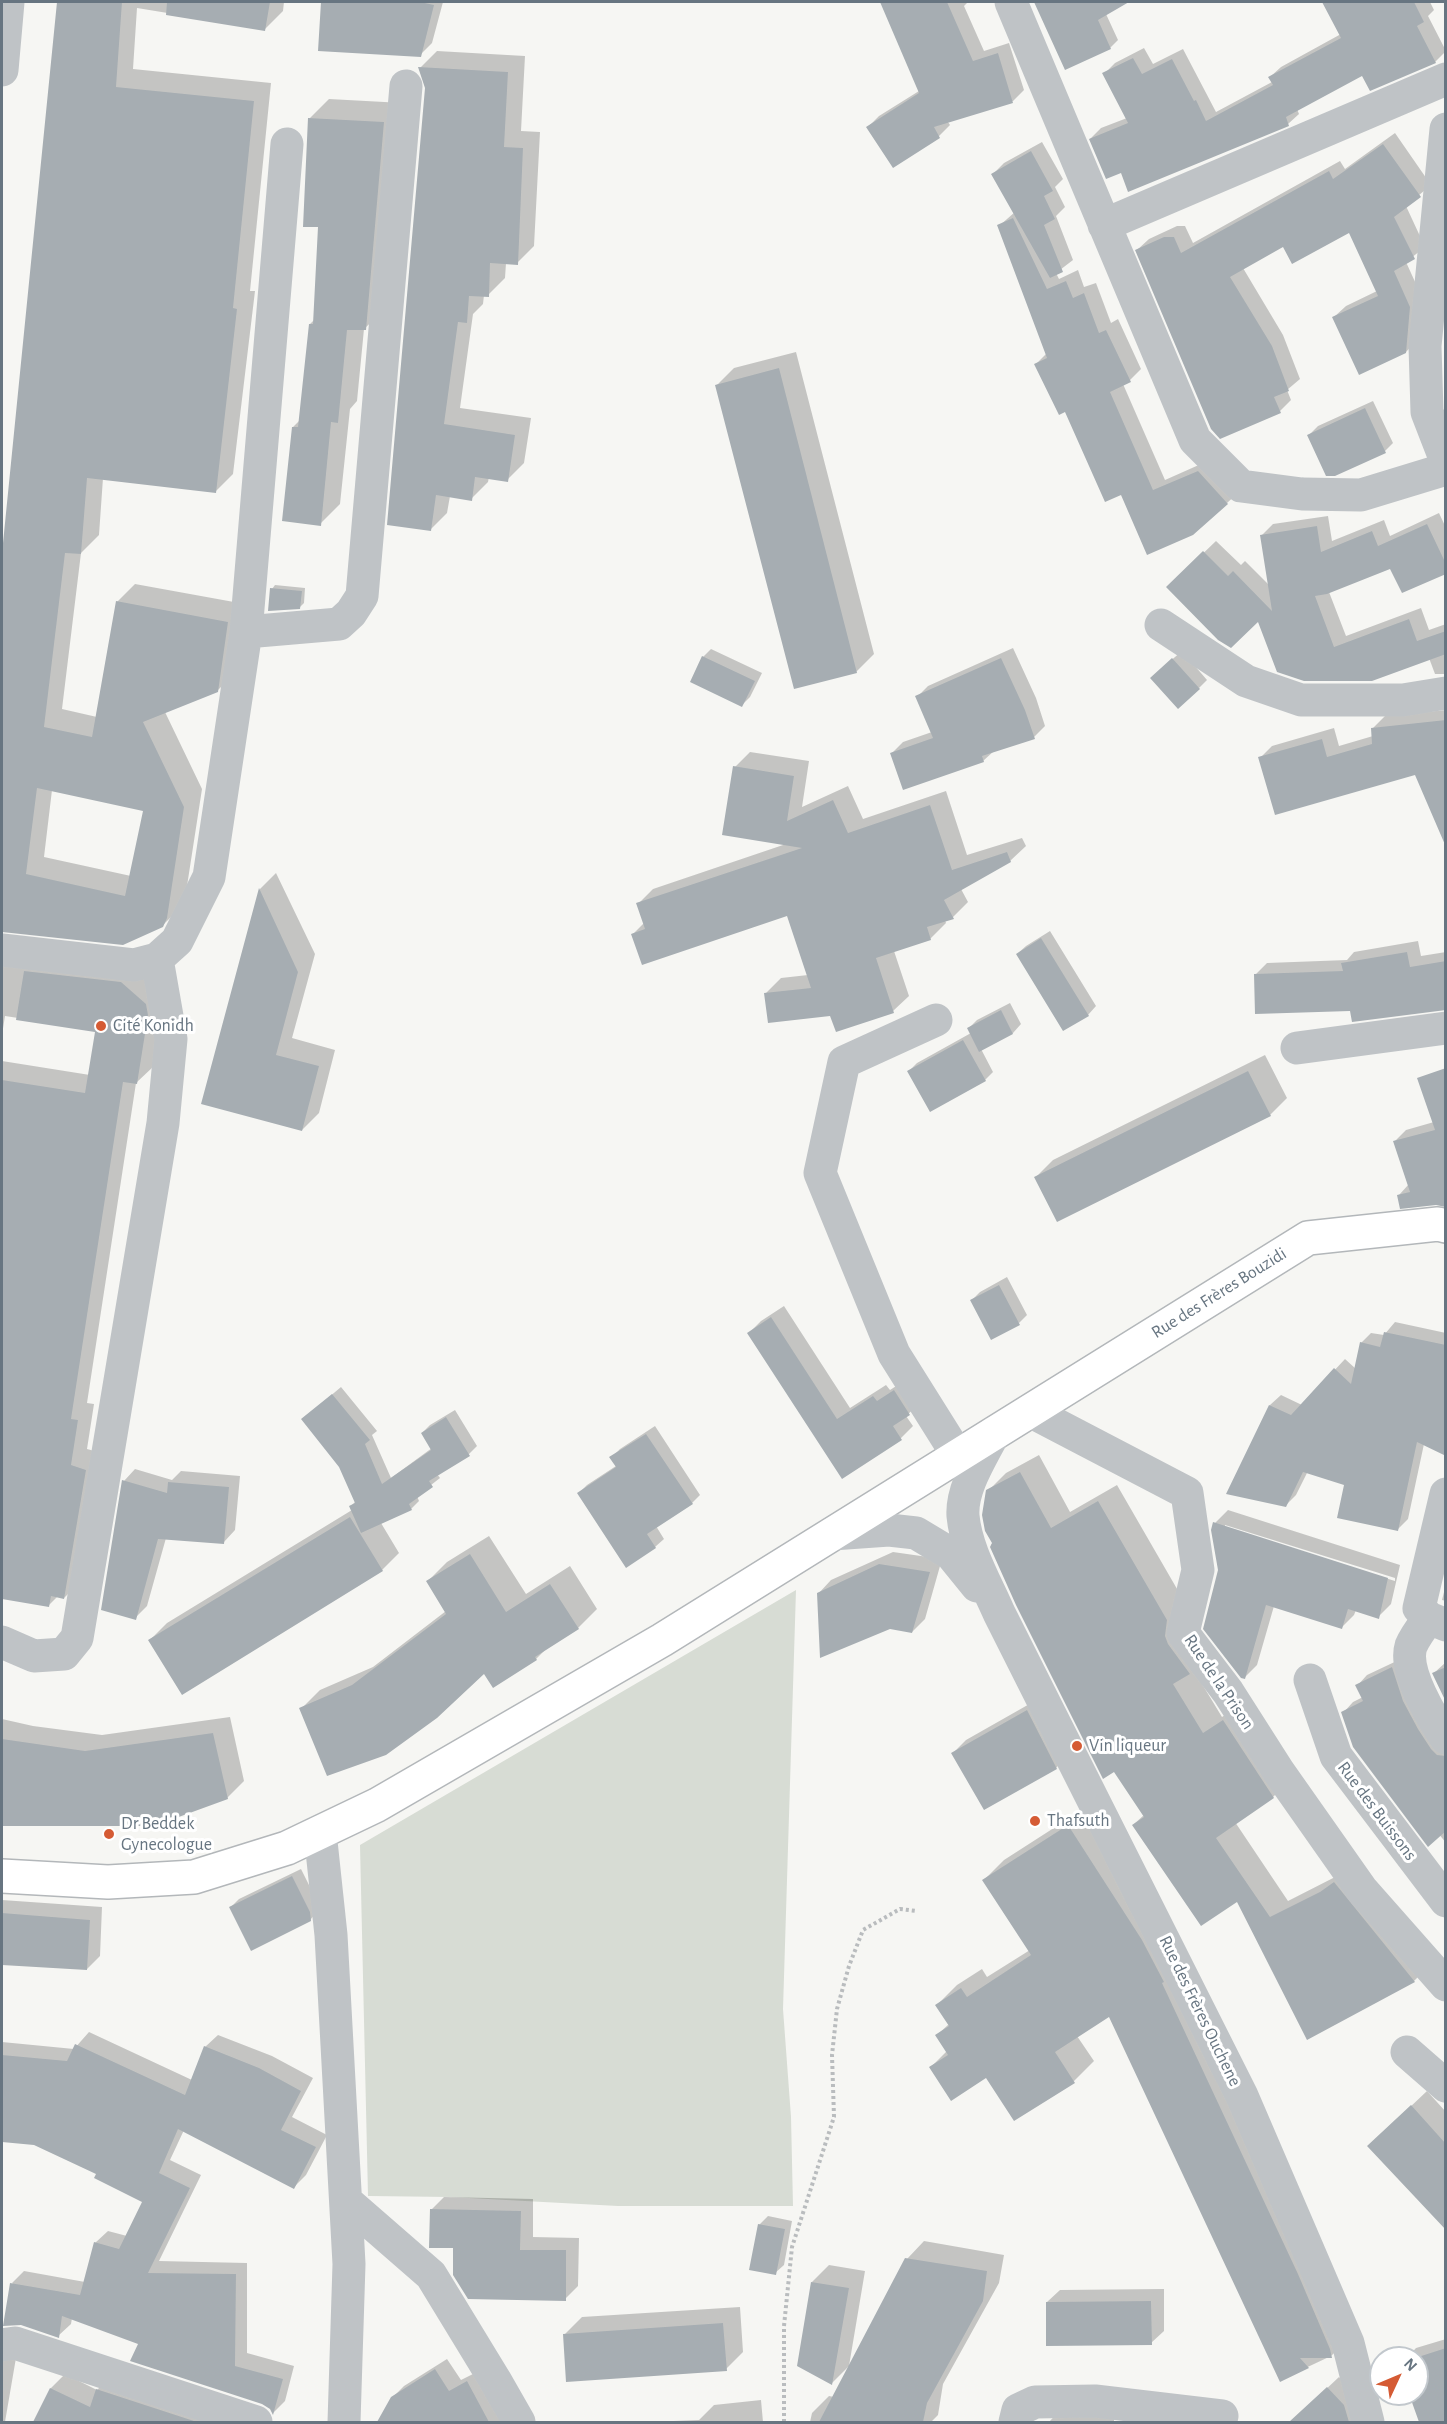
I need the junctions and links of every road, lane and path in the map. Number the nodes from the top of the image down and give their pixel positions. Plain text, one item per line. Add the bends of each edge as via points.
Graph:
1 (8, 2) edge
2 (1011, 2) edge
3 (2, 70) edge
4 (1446, 79) edge
5 (406, 86) dead end
6 (1446, 129) edge
7 (287, 144) dead end
8 (1104, 225) junction
9 (1446, 461) edge
10 (1446, 469) edge
11 (1161, 625) dead end
12 (246, 632) junction
13 (1446, 693) edge
14 (2, 950) edge
15 (157, 959) junction
16 (936, 1020) dead end
17 (1446, 1028) edge
18 (1297, 1048) dead end
19 (1446, 1226) edge
20 (1012, 1422) junction
21 (958, 1456) junction
22 (1446, 1494) edge
23 (832, 1534) junction
24 (999, 1613) junction
25 (1437, 1621) edge
26 (2, 1642) edge
27 (1310, 1680) dead end
28 (1446, 1738) edge
29 (320, 1833) junction
30 (2, 1876) edge
31 (1446, 1900) edge
32 (916, 1911) dead end
33 (1446, 1985) edge
34 (1407, 2052) dead end
35 (1446, 2086) edge
36 (345, 2201) junction
37 (2, 2345) edge
38 (1222, 2416) dead end
39 (256, 2422) edge
40 (344, 2422) edge
41 (519, 2422) edge
42 (784, 2422) edge
43 (1015, 2422) edge
44 (1368, 2422) edge

1 - 3 street
2 - 8 street
4 - 8 street
5 - 12 street via 362,596 339,624
6 - 9 street via 1425,346 1427,412
7 - 12 street
8 - 10 street via 1195,440 1241,486 1302,494 1361,495
11 - 13 street via 1246,681 1301,700 1403,700
12 - 15 street via 208,877 177,941
14 - 15 street via 134,965
15 - 26 street via 171,1039 163,1123 77,1638 64,1654 34,1656
16 - 21 street via 844,1062 820,1173 894,1354
17 - 18 street
19 - 20 main road, Rue des Frères Bouzidi via 1308,1238
20 - 21 main road, Rue des Frères Bouzidi
20 - 24 street, Rue des Frères Ouchene via 968,1489 963,1515 972,1549
20 - 33 street, Rue de la Prison via 1186,1492 1198,1570 1183,1633 1228,1692 1362,1890
21 - 23 main road, Rue des Frères Bouzidi
22 - 25 street via 1419,1608
23 - 24 street, Rue des Frères Ouchene via 889,1530 916,1533 951,1554
23 - 29 main road, Rue des Frères Bouzidi via 652,1646 377,1805
24 - 44 street, Rue des Frères Ouchene via 1242,2096 1347,2343
25 - 28 street via 1412,1646 1410,1659 1425,1706
27 - 31 street, Rue des Buissons via 1336,1756
29 - 30 main road, Rue des Frères Bouzidi via 287,1848 194,1877 108,1882
29 - 36 street via 331,1935
32 - 42 path via 900,1909 863,1930 837,2009 832,2055 834,2117 792,2247 784,2326
34 - 35 street
36 - 40 street via 349,2264
36 - 41 street via 430,2275
37 - 39 street via 15,2343
38 - 43 street via 1095,2401 1035,2402 1018,2410

